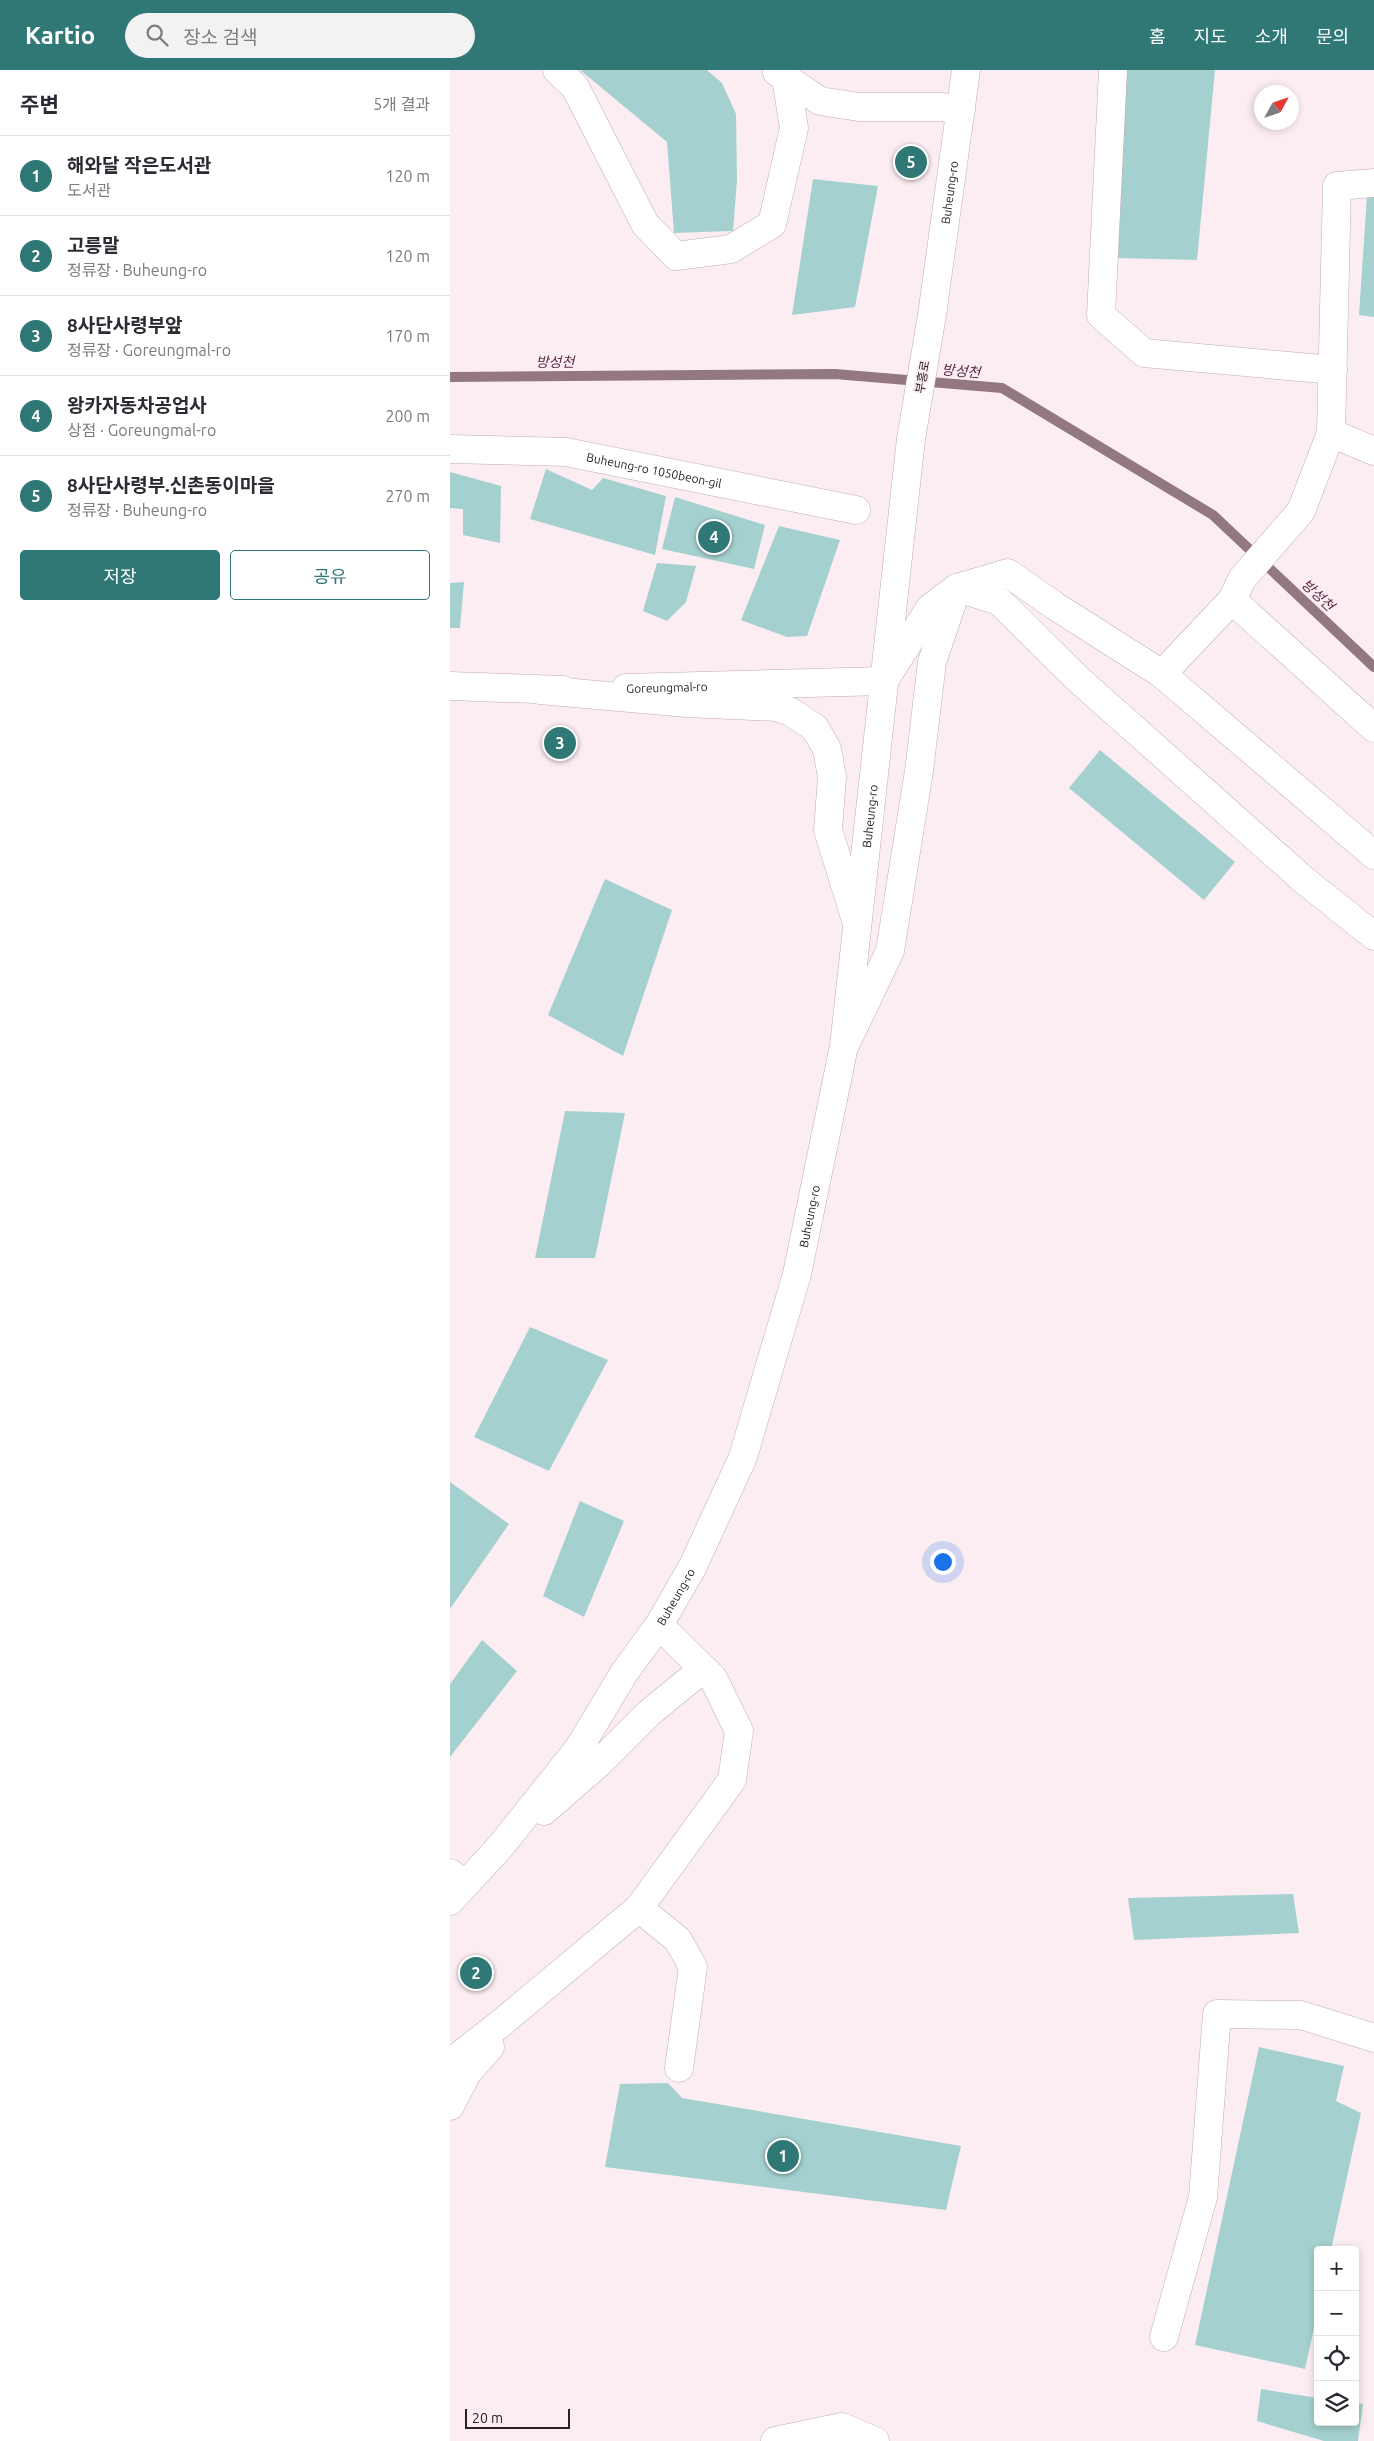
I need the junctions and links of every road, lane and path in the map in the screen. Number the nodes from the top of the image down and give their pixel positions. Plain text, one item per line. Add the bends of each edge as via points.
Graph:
1 (558, 70) edge
2 (1113, 70) edge
3 (780, 74) edge
4 (966, 84) edge
5 (1374, 184) edge
6 (932, 315) joint
7 (1333, 370) junction
8 (1331, 433) junction
9 (911, 439) joint
10 (450, 449) edge
11 (1374, 451) edge
12 (856, 510) dead end
13 (957, 588) junction
14 (1237, 589) junction
15 (1162, 674) junction
16 (884, 681) junction
17 (450, 686) edge
18 (540, 690) junction
19 (1374, 728) edge
20 (1374, 855) edge
21 (858, 927) junction
22 (1374, 936) edge
23 (844, 1046) junction
24 (660, 1625) junction
25 (703, 1669) junction
26 (500, 1847) junction
27 (455, 1886) edge
28 (639, 1908) junction
29 (543, 1989) junction
30 (1374, 2038) edge
31 (450, 2063) edge
32 (679, 2068) dead end
33 (450, 2106) edge
34 (1164, 2337) dead end
35 (775, 2441) edge
36 (875, 2441) edge

1 - 3 main road via 575,87 645,224 676,256 731,249 772,224 794,128
2 - 7 main road via 1101,315 1144,353
3 - 4 main road via 820,101 859,107 942,107
4 - 6 main road, Buheung-ro
5 - 7 main road via 1338,186
6 - 9 main road, 부흥로
7 - 8 main road
8 - 11 main road
8 - 14 main road via 1301,511
9 - 16 main road, Buheung-ro
10 - 12 main road, Buheung-ro 1050beon-gil via 566,452
13 - 15 main road via 1008,573
13 - 16 main road via 930,608
13 - 22 main road via 999,601 1094,693 1305,880
13 - 23 main road via 932,662 919,771 890,951
14 - 15 main road
14 - 19 main road
15 - 20 main road
16 - 18 main road, Goreungmal-ro
16 - 21 main road, Buheung-ro
17 - 18 main road, Goreungmal-ro
18 - 21 main road via 777,707 791,712 814,728 827,749 832,777 828,830
21 - 23 main road, Buheung-ro
23 - 24 main road, Buheung-ro via 797,1274 743,1456 693,1566
24 - 25 main road
24 - 26 main road, Buheung-ro via 624,1673 579,1748
25 - 26 main road via 649,1714 556,1802
25 - 28 main road via 713,1678 739,1731 732,1780
26 - 27 main road, Buheung-ro
28 - 29 main road
28 - 32 main road via 678,1940 693,1967
29 - 31 main road
29 - 33 main road via 467,2073
30 - 34 main road via 1301,2015 1217,2014 1203,2196
35 - 36 main road via 842,2427

